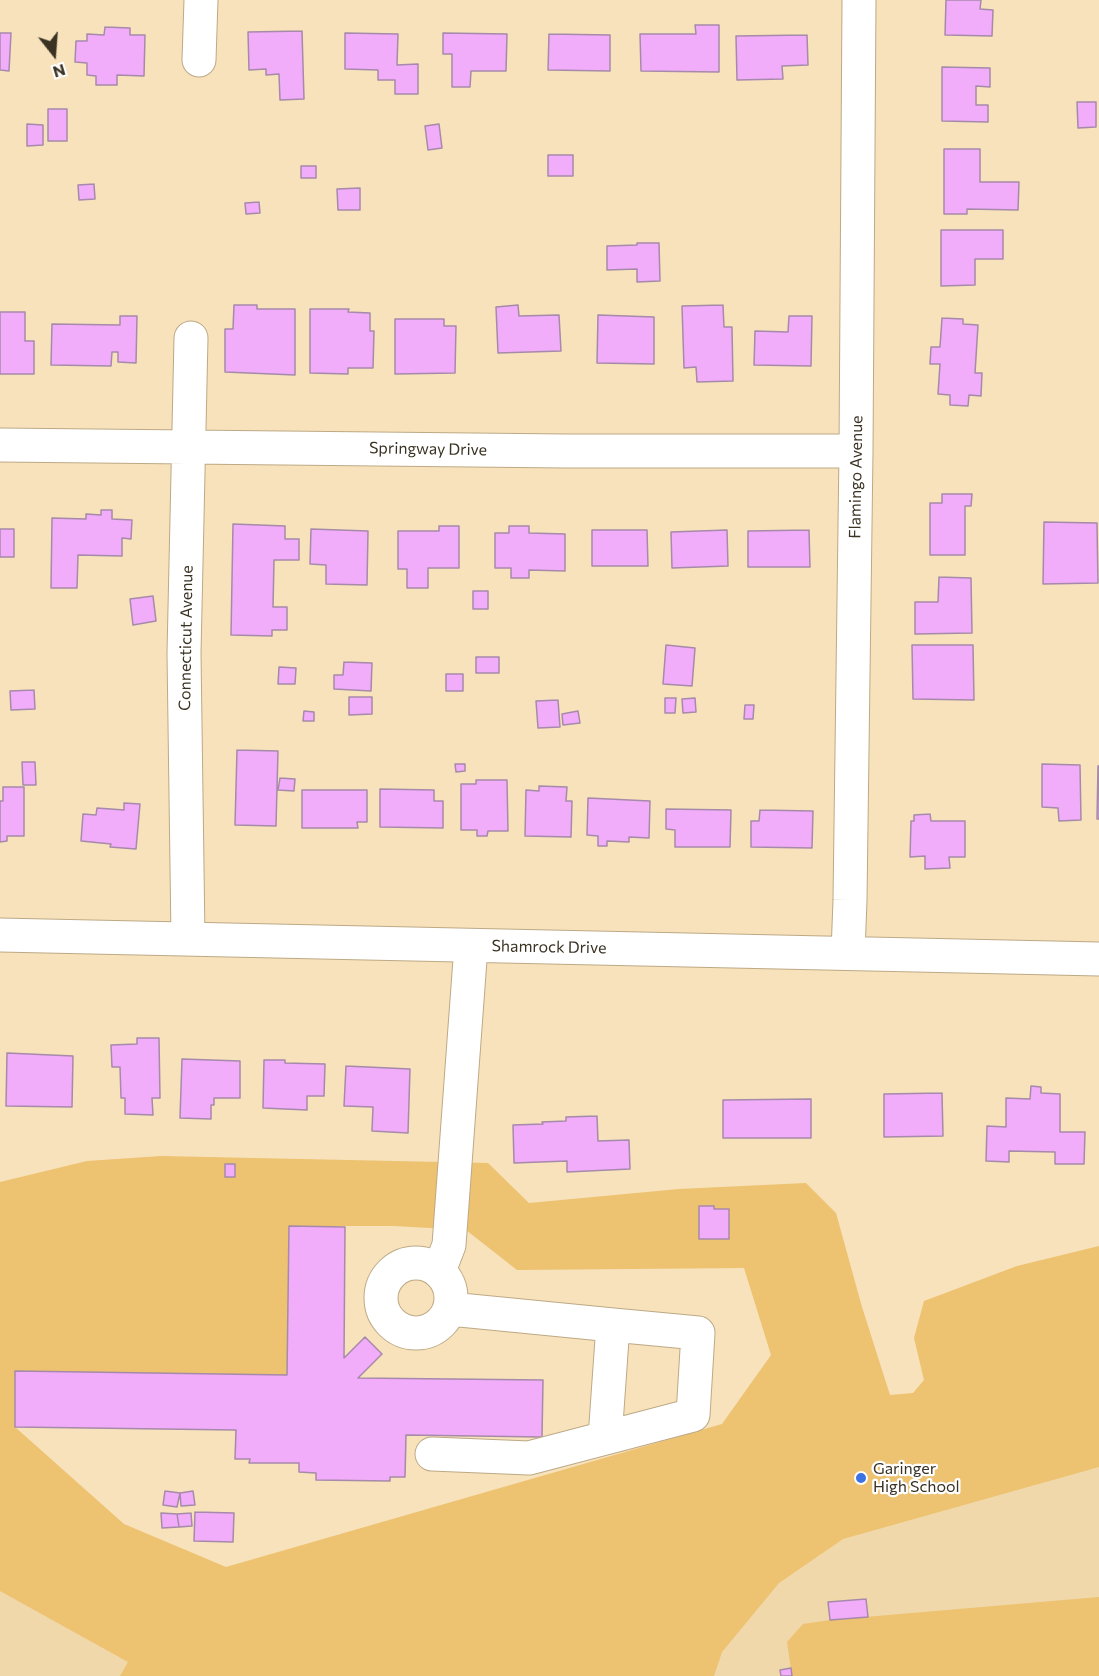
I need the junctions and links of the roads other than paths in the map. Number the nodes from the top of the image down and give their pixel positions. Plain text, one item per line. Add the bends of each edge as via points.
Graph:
1 (201, 0) edge
2 (859, 0) edge
3 (199, 60) dead end
4 (191, 338) dead end
5 (0, 445) edge
6 (190, 447) junction
7 (856, 451) junction
8 (0, 935) edge
9 (188, 938) junction
10 (471, 946) junction
11 (848, 953) junction
12 (1099, 959) edge
13 (439, 1271) junction
14 (450, 1309) junction
15 (613, 1325) junction
16 (605, 1438) junction
17 (432, 1454) dead end

1 - 3 street
2 - 7 street, Flamingo Avenue
4 - 6 street, Connecticut Avenue
5 - 6 street, Springway Drive
6 - 7 street, Springway Drive
6 - 9 street, Connecticut Avenue via 184,653
7 - 11 street, Flamingo Avenue
8 - 9 street, Shamrock Drive
9 - 10 street, Shamrock Drive
10 - 11 street, Shamrock Drive
10 - 13 street via 449,1245
11 - 12 street, Shamrock Drive
13 - 14 street via 451,1292
13 - 14 street via 418,1263 396,1269 382,1287 382,1310 396,1328 419,1334 440,1324
14 - 15 street
15 - 16 street
15 - 16 street via 698,1333 693,1415
16 - 17 street via 529,1458

